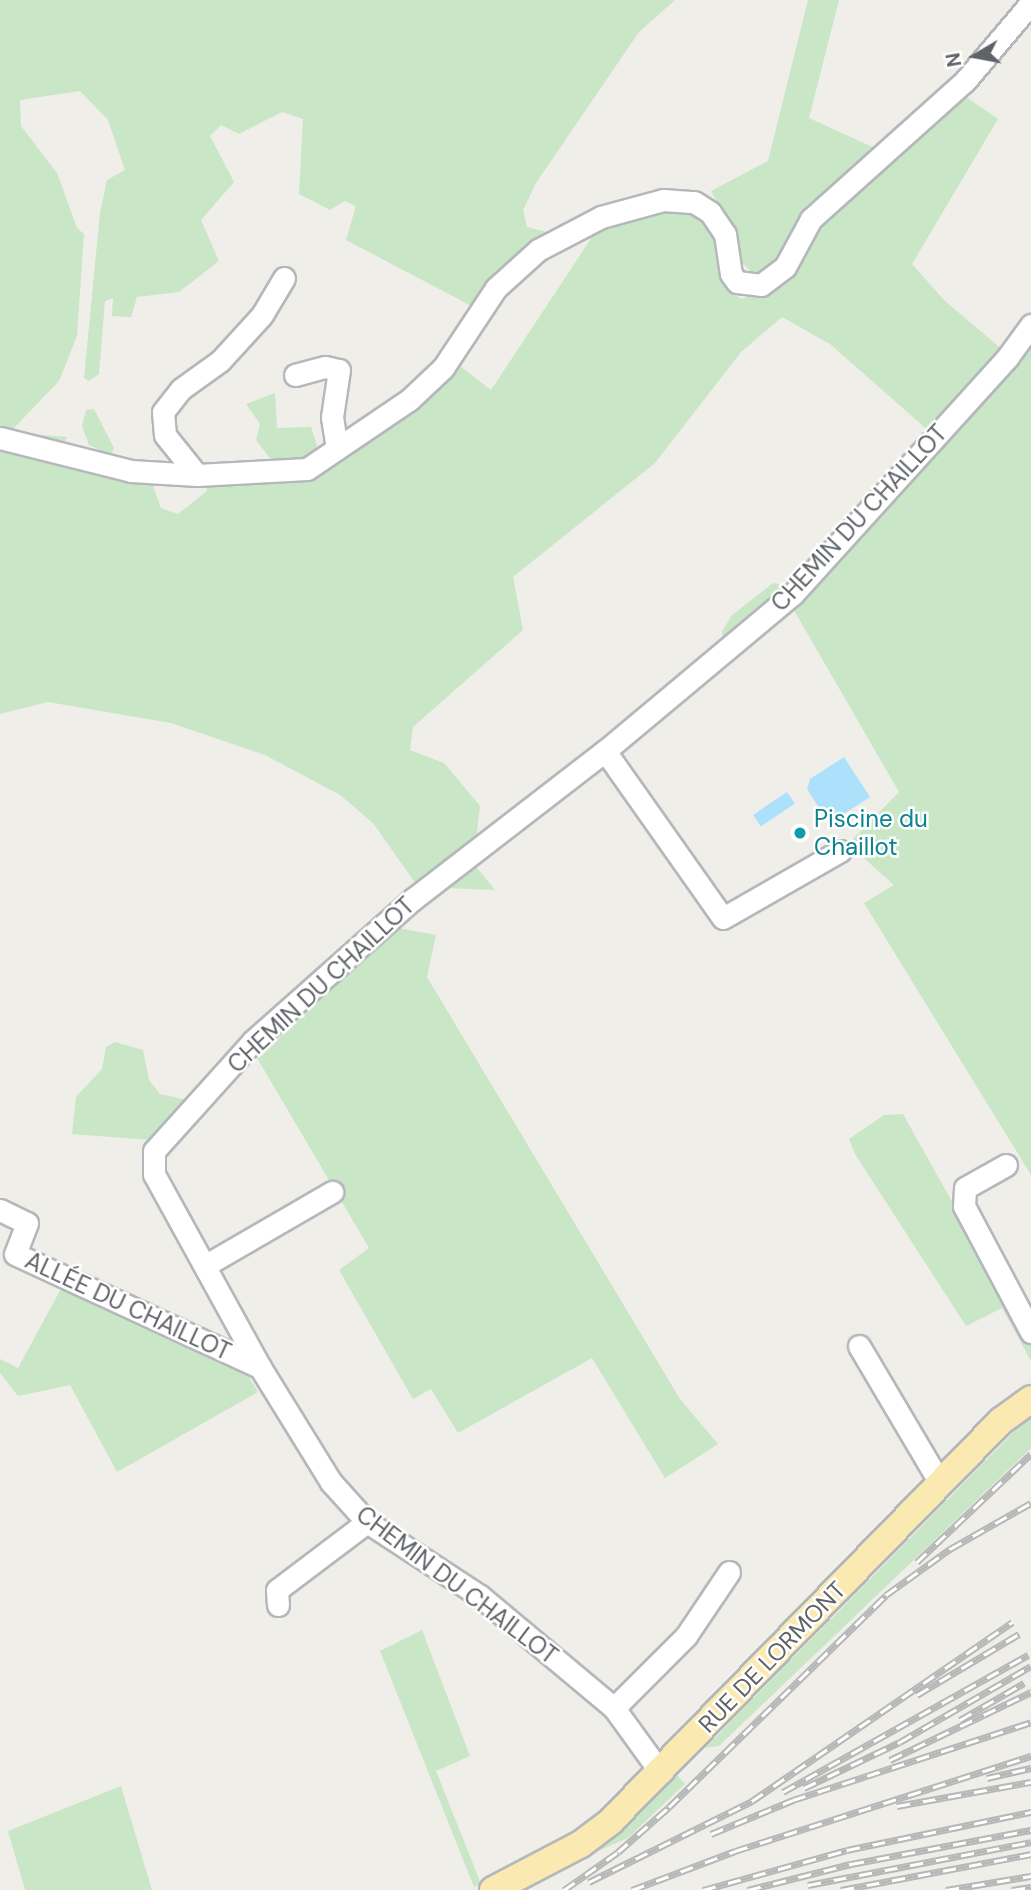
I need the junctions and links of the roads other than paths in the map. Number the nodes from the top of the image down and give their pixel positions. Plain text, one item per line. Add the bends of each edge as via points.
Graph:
1 (1031, 3) edge
2 (284, 278) dead end
3 (1031, 325) edge
4 (295, 375) dead end
5 (0, 438) edge
6 (337, 449) junction
7 (197, 475) junction
8 (605, 751) junction
9 (840, 851) dead end
10 (1006, 1164) dead end
11 (332, 1192) dead end
12 (0, 1210) edge
13 (206, 1265) junction
14 (1031, 1332) edge
15 (859, 1346) dead end
16 (260, 1367) junction
17 (1031, 1399) edge
18 (940, 1483) junction
19 (367, 1522) junction
20 (729, 1572) dead end
21 (278, 1605) dead end
22 (614, 1708) junction
23 (661, 1773) junction
24 (493, 1890) edge

1 - 6 street via 965,80 811,219 773,279 761,285 737,282 731,274 720,224 694,202 663,200 638,205 563,236 517,266 443,368 409,400
2 - 7 street via 262,315 220,361 181,389 163,412 165,435
3 - 8 street, CHEMIN DU CHAILLOT via 1007,358 793,594
4 - 6 street via 325,367 339,370 332,416
5 - 7 street via 131,471
6 - 7 street via 307,469
8 - 9 street via 723,918
8 - 13 street, CHEMIN DU CHAILLOT via 412,900 253,1041 154,1151 154,1174
10 - 14 street via 965,1188 964,1206
11 - 13 street
12 - 16 street, ALLÉE DU CHAILLOT via 27,1223 15,1254
13 - 16 street, CHEMIN DU CHAILLOT
15 - 18 street
16 - 19 street, CHEMIN DU CHAILLOT via 331,1482
17 - 18 main road, RUE DE LORMONT via 1001,1421
18 - 23 main road, RUE DE LORMONT
19 - 21 street via 278,1590
19 - 22 street, CHEMIN DU CHAILLOT via 480,1596
20 - 22 street via 686,1636
22 - 23 street, CHEMIN DU CHAILLOT
23 - 24 main road, RUE DE LORMONT via 599,1831

